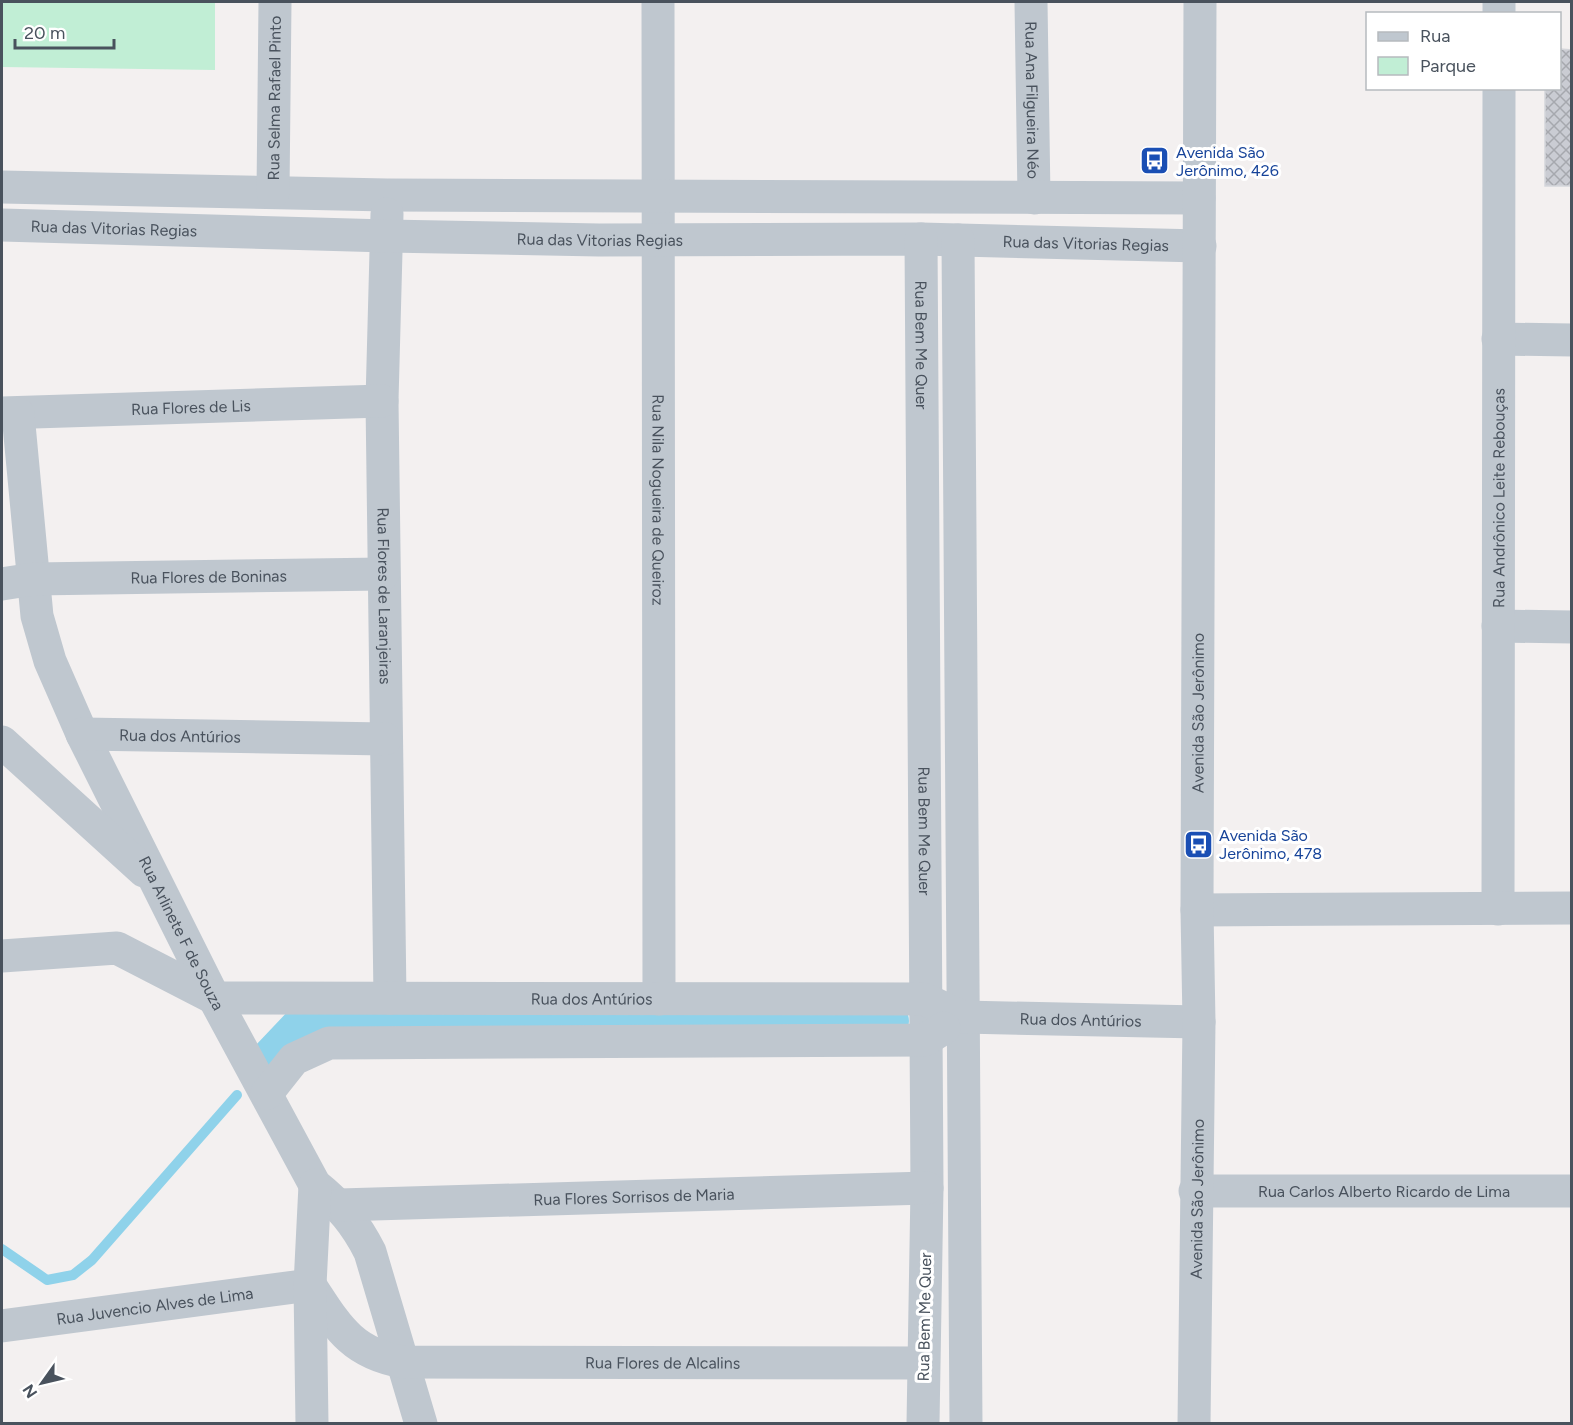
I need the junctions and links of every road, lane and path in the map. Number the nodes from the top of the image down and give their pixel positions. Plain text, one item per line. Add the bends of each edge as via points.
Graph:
1 (275, 2) edge
2 (658, 2) edge
3 (1031, 2) edge
4 (1200, 2) edge
5 (1499, 90) edge
6 (2, 187) edge
7 (273, 192) junction
8 (387, 195) junction
9 (658, 195) junction
10 (1034, 198) junction
11 (1199, 198) junction
12 (2, 225) edge
13 (387, 236) junction
14 (659, 238) junction
15 (921, 239) junction
16 (958, 240) junction
17 (1200, 246) junction
18 (1498, 339) junction
19 (1572, 340) edge
20 (382, 401) junction
21 (10, 414) edge
22 (383, 574) junction
23 (34, 579) junction
24 (2, 584) edge
25 (1498, 627) junction
26 (1572, 627) edge
27 (82, 734) junction
28 (385, 739) junction
29 (2, 742) edge
30 (158, 884) junction
31 (1498, 909) junction
32 (1572, 909) edge
33 (1197, 910) junction
34 (2, 956) edge
35 (214, 998) junction
36 (390, 998) junction
37 (659, 999) junction
38 (924, 999) junction
39 (963, 1017) junction
40 (1199, 1022) junction
41 (925, 1040) junction
42 (267, 1093) junction
43 (927, 1188) junction
44 (1195, 1191) junction
45 (1572, 1191) edge
46 (328, 1195) junction
47 (310, 1285) junction
48 (2, 1326) edge
49 (403, 1362) junction
50 (923, 1363) junction
51 (312, 1424) edge
52 (421, 1424) edge
53 (923, 1424) edge
54 (966, 1424) edge
55 (1194, 1424) edge

1 - 7 street, Rua Selma Rafael Pinto
2 - 9 street, Rua Nila Nogueira de Queiroz
3 - 10 street, Rua Ana Filgueira Néo
4 - 11 street, Avenida São Jerônimo
5 - 18 street, Rua Andrônico Leite Rebouças
6 - 7 street
7 - 8 street
8 - 9 street
8 - 13 street, Rua Flores de Laranjeiras
9 - 10 street
9 - 14 street, Rua Nila Nogueira de Queiroz
10 - 11 street
11 - 17 street, Avenida São Jerônimo
12 - 13 street, Rua das Vitorias Regias
13 - 14 street, Rua das Vitorias Regias
13 - 20 street, Rua Flores de Laranjeiras
14 - 15 street, Rua das Vitorias Regias
14 - 37 street, Rua Nila Nogueira de Queiroz
15 - 16 street, Rua das Vitorias Regias
15 - 38 street, Rua Bem Me Quer
16 - 17 street, Rua das Vitorias Regias
16 - 39 street
17 - 33 street, Avenida São Jerônimo
18 - 19 street
18 - 25 street, Rua Andrônico Leite Rebouças
20 - 21 street, Rua Flores de Lis
20 - 22 street, Rua Flores de Laranjeiras
21 - 23 street, Rua Arlinete F de Souza
22 - 23 street, Rua Flores de Boninas
22 - 28 street, Rua Flores de Laranjeiras
23 - 24 street, Rua Flores de Boninas
23 - 27 street, Rua Arlinete F de Souza via 37,616 50,661
25 - 26 street
25 - 31 street, Rua Andrônico Leite Rebouças
27 - 28 street, Rua dos Antúrios
27 - 30 street, Rua Arlinete F de Souza
28 - 36 street, Rua Flores de Laranjeiras
29 - 30 street
30 - 35 street, Rua Arlinete F de Souza
31 - 32 street
31 - 33 street
33 - 40 street, Avenida São Jerônimo
34 - 35 street via 117,948
35 - 36 street, Rua dos Antúrios
35 - 42 street, Rua Arlinete F de Souza
36 - 37 street, Rua dos Antúrios
37 - 38 street, Rua dos Antúrios
38 - 39 street, Rua dos Antúrios
38 - 41 street, Rua Bem Me Quer
39 - 40 street, Rua dos Antúrios
39 - 41 street
39 - 54 street
40 - 44 street, Avenida São Jerônimo
41 - 42 street via 329,1043 294,1059
41 - 43 street, Rua Bem Me Quer
42 - 46 street, Rua Arlinete F de Souza
43 - 46 street, Rua Flores Sorrisos de Maria
43 - 50 street, Rua Bem Me Quer
44 - 45 street, Rua Carlos Alberto Ricardo de Lima
44 - 55 street, Avenida São Jerônimo
46 - 47 street
46 - 49 street, Rua Arlinete F de Souza via 358,1229 370,1252
47 - 48 street, Rua Juvencio Alves de Lima
47 - 49 street, Rua Flores de Alcalins via 354,1344 378,1358
47 - 51 street
49 - 50 street, Rua Flores de Alcalins
49 - 52 street, Rua Arlinete F de Souza
50 - 53 street, Rua Bem Me Quer

